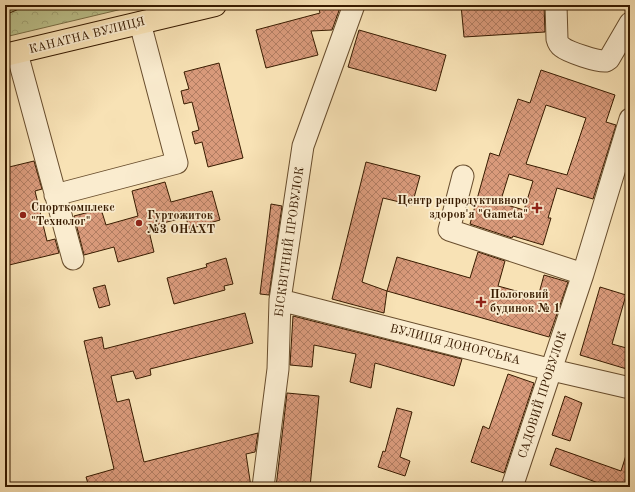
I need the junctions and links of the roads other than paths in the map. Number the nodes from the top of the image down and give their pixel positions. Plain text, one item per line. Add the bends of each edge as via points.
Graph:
1 (215, 5) edge
2 (354, 5) edge
3 (556, 5) edge
4 (140, 23) junction
5 (630, 23) edge
6 (11, 54) edge
7 (630, 119) edge
8 (463, 176) dead end
9 (56, 195) junction
10 (73, 259) dead end
11 (583, 274) junction
12 (280, 300) junction
13 (552, 370) junction
14 (630, 388) edge
15 (263, 487) edge
16 (512, 487) edge

1 - 4 main road, КАНАТНА ВУЛИЦЯ
2 - 12 street, БІСКВІТНИЙ ПРОВУЛОК via 303,146
3 - 5 street via 558,43 564,49 597,61 606,61 609,58
4 - 6 main road, КАНАТНА ВУЛИЦЯ
4 - 9 street via 177,163
6 - 9 street
7 - 11 street, САДОВИЙ ПРОВУЛОК
8 - 11 street via 449,230
9 - 10 street
11 - 13 street, САДОВИЙ ПРОВУЛОК
12 - 13 street, ВУЛИЦЯ ДОНОРСЬКА
12 - 15 street, БІСКВІТНИЙ ПРОВУЛОК via 278,369
13 - 14 street, ВУЛИЦЯ ДОНОРСЬКА
13 - 16 street, САДОВИЙ ПРОВУЛОК

